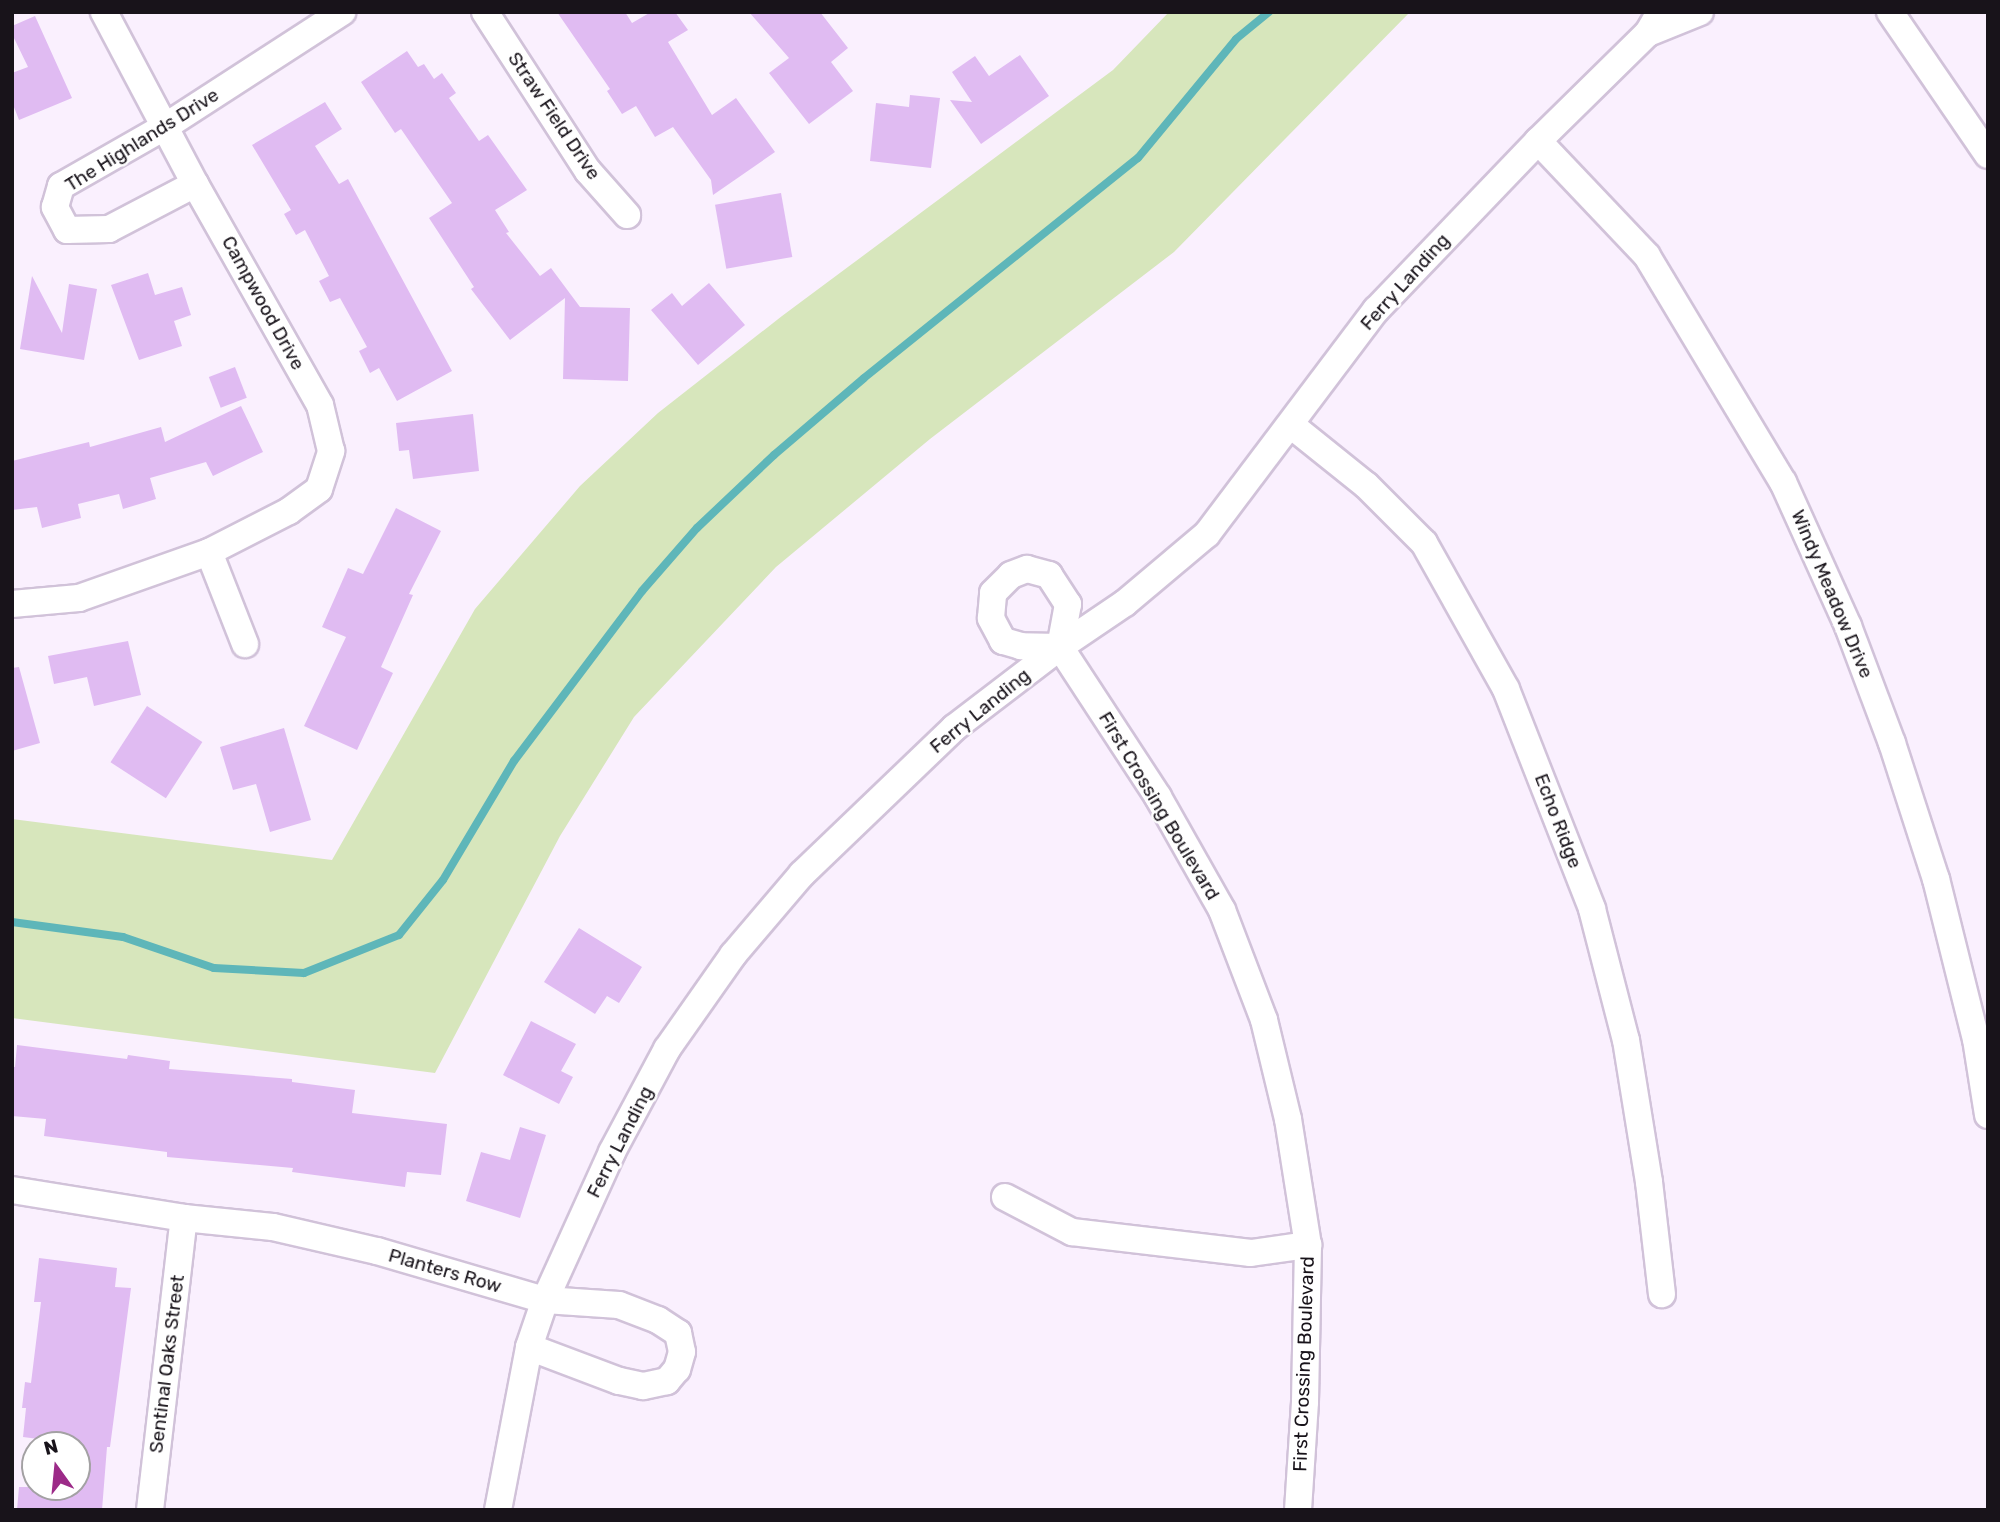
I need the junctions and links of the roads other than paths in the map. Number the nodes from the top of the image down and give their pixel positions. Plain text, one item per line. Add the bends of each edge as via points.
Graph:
1 (104, 12) edge
2 (342, 12) edge
3 (485, 12) edge
4 (1700, 12) edge
5 (1890, 12) edge
6 (1654, 23) edge
7 (166, 126) junction
8 (1538, 141) junction
9 (1988, 155) edge
10 (195, 184) junction
11 (627, 215) dead end
12 (1291, 425) junction
13 (209, 552) junction
14 (12, 604) edge
15 (245, 644) dead end
16 (1060, 647) junction
17 (1988, 1115) edge
18 (12, 1190) edge
19 (1005, 1197) dead end
20 (184, 1218) junction
21 (1308, 1245) junction
22 (1661, 1294) dead end
23 (545, 1300) junction
24 (529, 1346) junction
25 (150, 1510) edge
26 (498, 1510) edge
27 (1298, 1510) edge

1 - 7 street, Campwood Drive
2 - 7 street, The Highlands Drive
3 - 11 street, Straw Field Drive via 587,171
4 - 6 street, Ferry Landing
5 - 9 street
6 - 8 street, Ferry Landing
7 - 10 street, Campwood Drive
7 - 10 street, The Highlands Drive via 61,186 55,207 67,230 109,229
8 - 12 street, Ferry Landing via 1376,310
8 - 17 street, Windy Meadow Drive via 1647,256 1783,481 1848,626 1936,879 1976,1039
10 - 13 street, Campwood Drive via 320,405 331,452 319,489 289,511
12 - 16 street, Ferry Landing via 1207,534 1125,603
12 - 22 street, Echo Ridge via 1366,485 1424,543 1506,689 1592,909 1626,1040
13 - 14 street, Campwood Drive via 79,598
13 - 15 street
16 - 21 street, First Crossing Boulevard via 1158,797 1222,911 1267,1032 1288,1119
16 - 23 street, Ferry Landing via 954,728 894,784 802,874 733,955 667,1049 612,1152
18 - 20 street, Planters Row
19 - 21 street via 1072,1232 1251,1253
20 - 23 street, Planters Row via 273,1227 377,1251
20 - 25 street, Sentinal Oaks Street
21 - 27 street, First Crossing Boulevard
23 - 24 street, Ferry Landing
23 - 24 street, Planters Row via 619,1306 658,1320 678,1333 682,1352 677,1369 667,1381 643,1386
24 - 26 street, Ferry Landing

